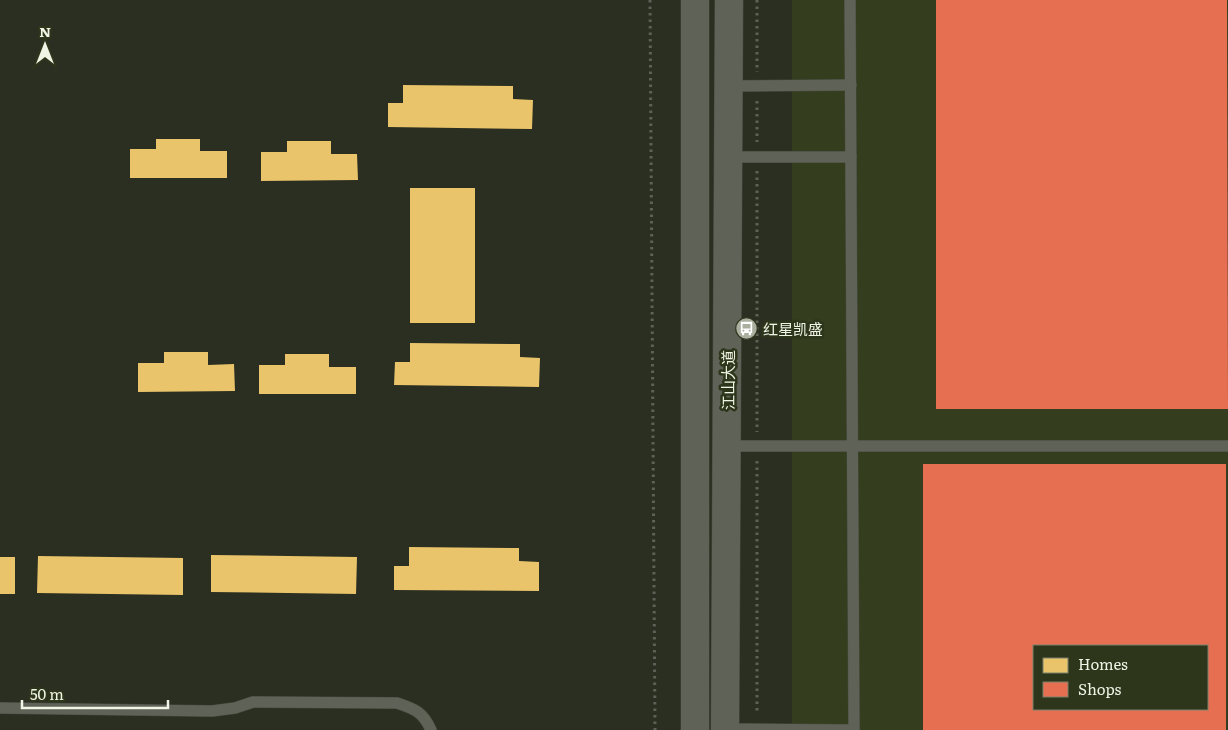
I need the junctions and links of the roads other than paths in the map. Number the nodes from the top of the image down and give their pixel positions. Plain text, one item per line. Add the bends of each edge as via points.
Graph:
1 (695, 0) edge
2 (729, 0) edge
3 (850, 0) edge
4 (851, 85) junction
5 (729, 86) junction
6 (729, 157) junction
7 (851, 157) junction
8 (727, 446) junction
9 (1228, 446) edge
10 (853, 447) junction
11 (0, 708) edge
12 (725, 729) edge
13 (431, 730) edge
14 (695, 730) edge
15 (757, 730) edge
16 (854, 730) edge

1 - 14 main road
2 - 5 main road, 江山大道
3 - 4 lane
4 - 5 lane
4 - 7 lane
5 - 6 main road, 江山大道
6 - 7 lane
6 - 8 main road, 江山大道
7 - 10 lane
8 - 10 lane
8 - 12 main road, 江山大道
9 - 10 lane
10 - 16 lane
11 - 13 lane via 212,711 254,702 397,703 415,708 427,720
12 - 15 lane
15 - 16 lane

